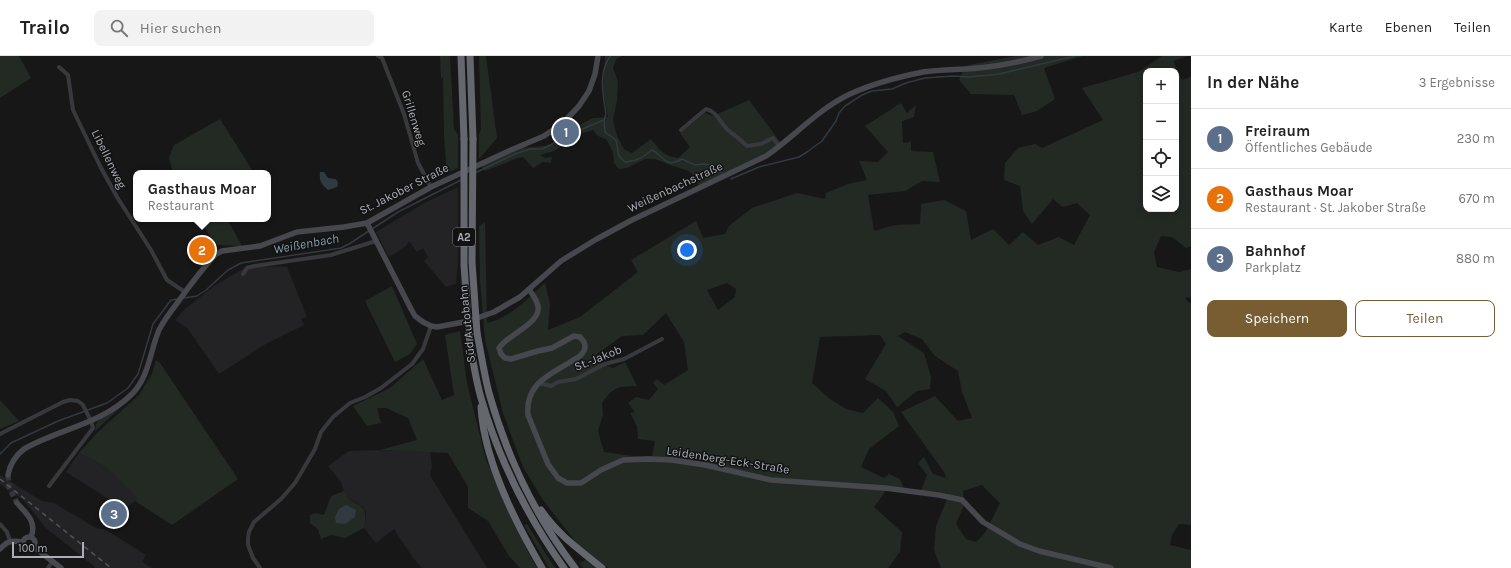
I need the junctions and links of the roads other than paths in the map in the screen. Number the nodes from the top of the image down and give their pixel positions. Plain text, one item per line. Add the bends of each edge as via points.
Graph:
1 (378, 56) edge
2 (461, 56) edge
3 (470, 56) edge
4 (1041, 56) edge
5 (599, 57) edge
6 (59, 67) dead end
7 (681, 130) dead end
8 (779, 146) junction
9 (431, 187) junction
10 (133, 222) edge
11 (133, 222) edge
12 (367, 223) junction
13 (376, 241) junction
14 (243, 274) dead end
15 (529, 289) junction
16 (184, 294) junction
17 (431, 326) junction
18 (662, 339) dead end
19 (538, 383) junction
20 (481, 396) junction
21 (90, 418) junction
22 (0, 434) edge
23 (8, 475) tunnel mouth
24 (49, 486) dead end
25 (529, 496) junction
26 (17, 503) tunnel mouth
27 (0, 524) edge
28 (31, 537) junction
29 (10, 541) junction
30 (22, 542) junction
31 (34, 547) junction
32 (0, 549) edge
33 (53, 561) junction
34 (48, 568) edge
35 (61, 568) edge
36 (260, 568) edge
37 (542, 568) edge
38 (564, 568) edge
39 (575, 568) edge
40 (602, 568) edge
41 (1111, 568) edge

1 - 9 street, Grillenweg via 382,58 404,114 418,163
2 - 20 highway, Süd Autobahn / A2, bridge via 464,265 469,335
3 - 25 highway, Süd Autobahn / A2, bridge via 472,262 477,333 500,430
4 - 8 main road, Weißenbachstraße via 986,67 923,72 872,85 836,102
5 - 9 main road, St. Jakober Straße via 589,91 564,123 544,136
6 - 10 street, Libellenweg via 68,75 75,115 100,166
7 - 8 street via 706,109 711,110 729,131 747,146 761,144 773,138
8 - 15 main road, Weißenbachstraße via 753,162 595,240 562,261
9 - 12 main road, St. Jakober Straße
11 - 16 street, Libellenweg via 168,280
12 - 13 main road
12 - 16 main road, St. Jakober Straße via 297,232 260,246 222,251 216,254
13 - 14 street via 331,255 254,266 247,268
13 - 17 main road via 410,309 419,319
15 - 17 main road, Weißenbachstraße via 506,306 469,322
15 - 19 main road, Leidenberg-Eck-Straße via 539,307 537,314 533,321 503,342 499,348 501,354 511,359 552,348 574,336 580,337 585,349 581,355
16 - 21 main road, St. Jakober Straße via 159,330 146,372 137,389 112,410
17 - 36 street via 423,349 412,364 381,388 350,403 333,417 322,432 295,483 254,522 249,532 248,545
18 - 19 street, St.-Jakob via 624,359 605,364 576,379 551,386
19 - 41 main road, Leidenberg-Eck-Straße via 529,399 528,415 548,464 558,478 567,483 581,483 623,460 672,460 771,480 939,494 962,500 983,522 1020,544
20 - 37 highway via 482,418 499,481 520,529
20 - 38 highway, Süd Autobahn / A2 via 499,451 518,494
21 - 22 street via 78,402 67,401
21 - 23 main road, St. Jakober Straße via 24,449 10,466
21 - 24 street via 93,426 91,432
25 - 39 highway, Süd Autobahn / A2
25 - 40 highway via 560,533
26 - 28 main road via 32,520 34,528
27 - 29 street
28 - 30 main road
28 - 31 main road via 35,542
29 - 30 main road
29 - 32 main road
30 - 31 main road via 25,549 30,550
31 - 33 main road
33 - 34 street
33 - 35 main road

